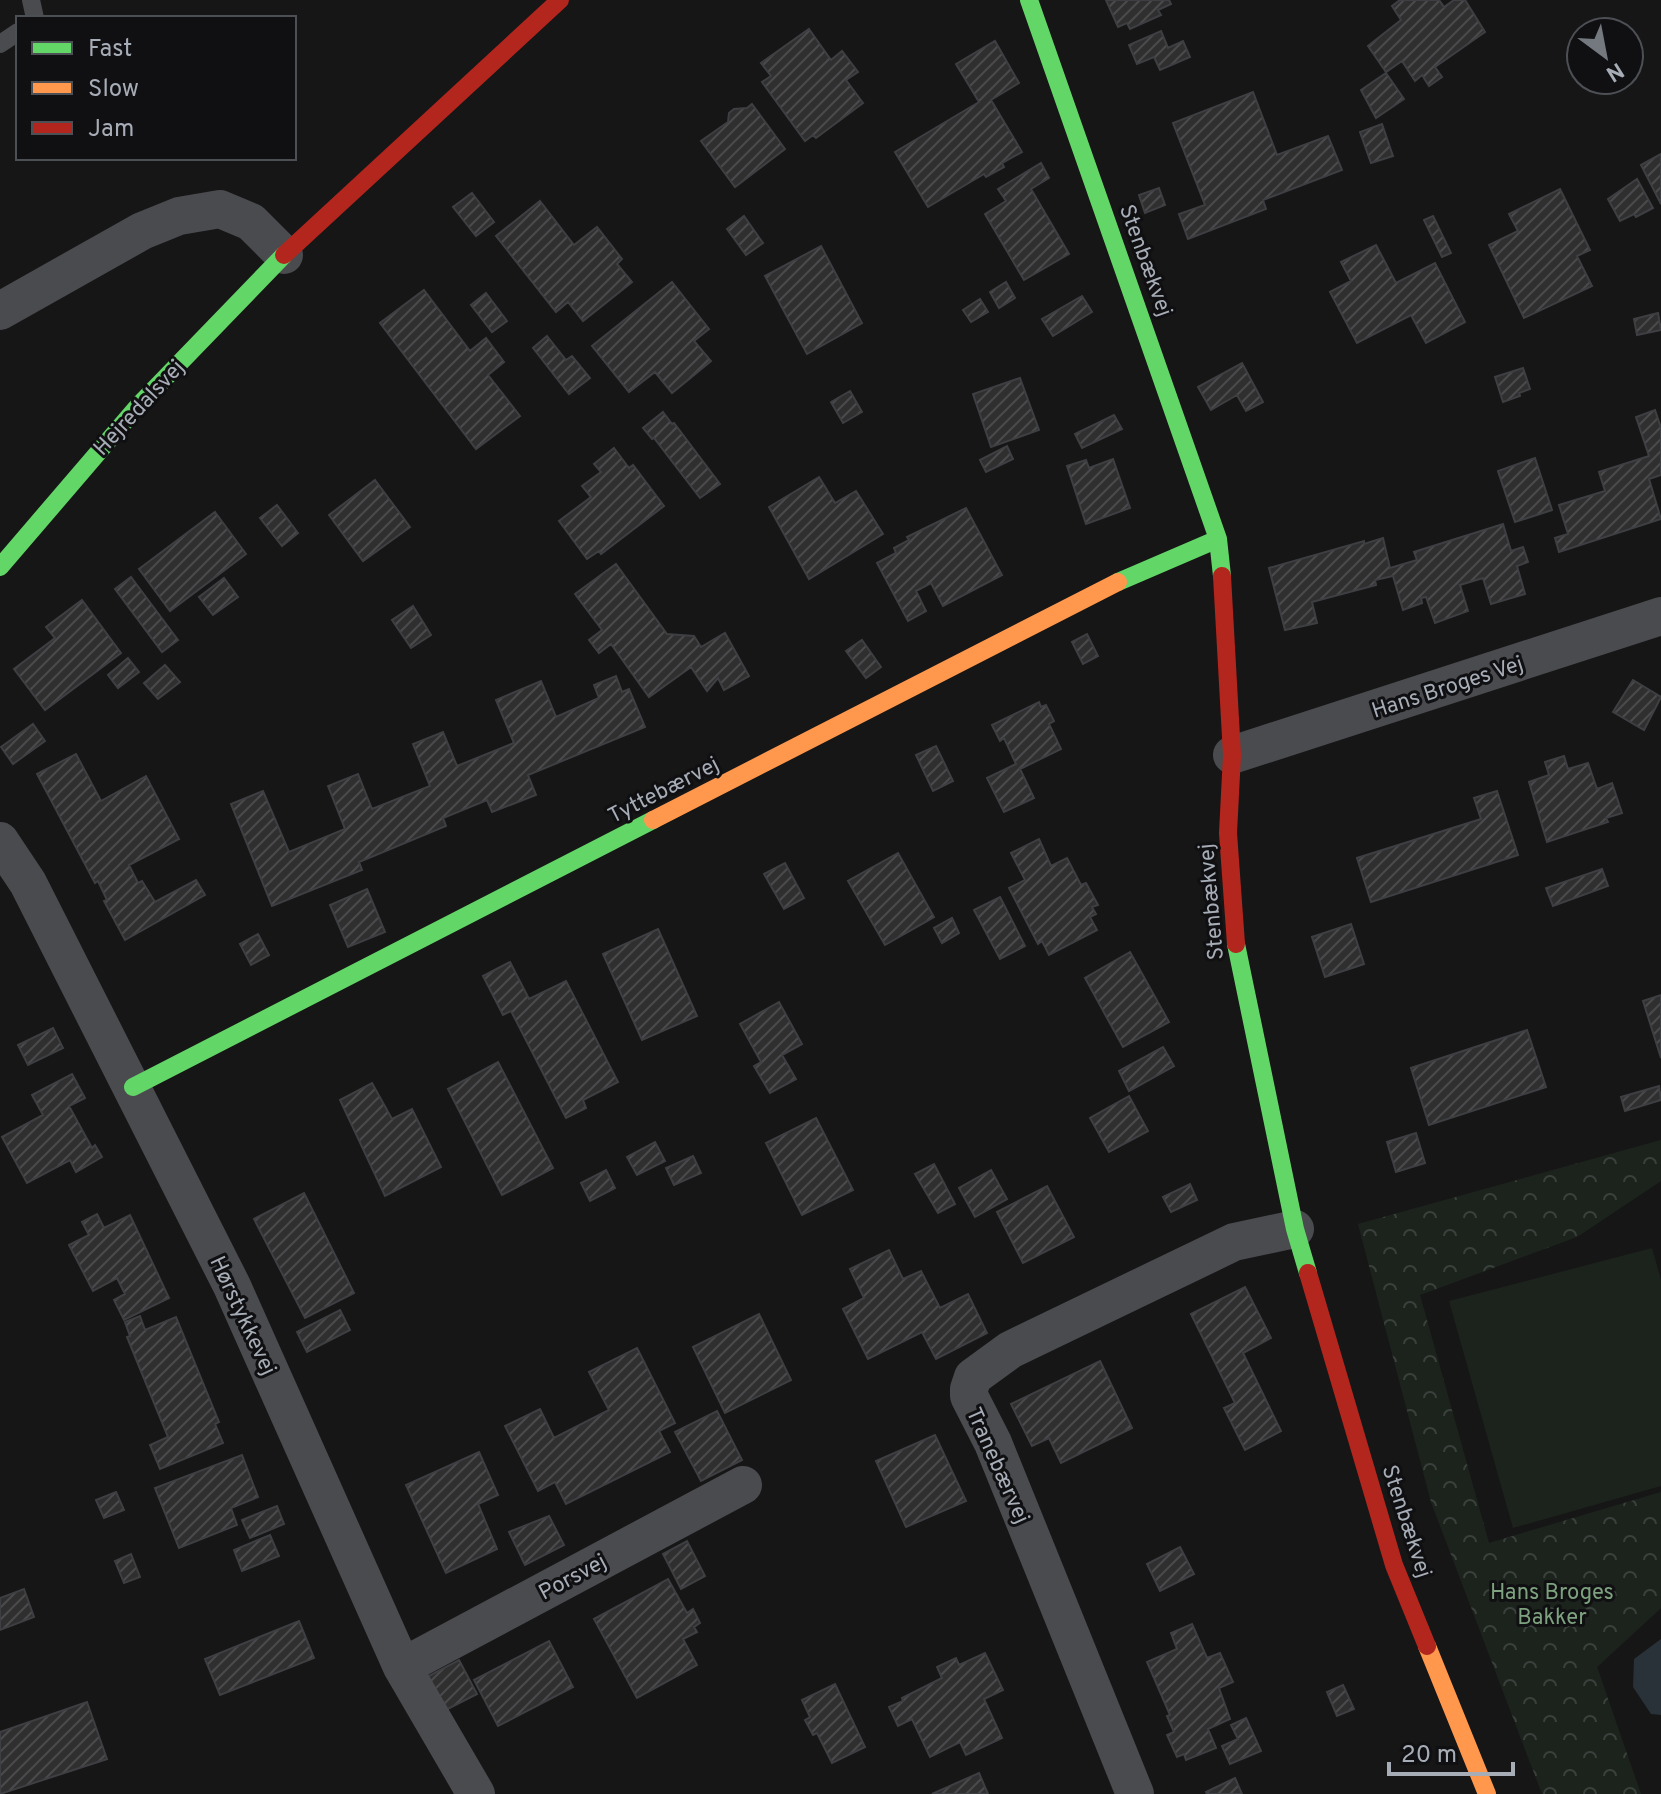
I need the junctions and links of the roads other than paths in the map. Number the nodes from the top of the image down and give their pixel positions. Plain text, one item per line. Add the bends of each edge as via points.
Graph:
1 (560, 0) edge
2 (1029, 0) edge
3 (284, 255) junction
4 (0, 311) edge
5 (1218, 539) junction
6 (0, 567) edge
7 (1661, 616) edge
8 (1232, 755) junction
9 (0, 841) edge
10 (133, 1087) junction
11 (1295, 1229) junction
12 (743, 1485) dead end
13 (402, 1667) junction
14 (476, 1794) edge
15 (1135, 1794) edge
16 (1487, 1794) edge

1 - 3 street, Hejredalsvej
2 - 5 street, Stenbækvej
3 - 4 street via 251,222 220,209 179,216 142,231
3 - 6 street, Hejredalsvej via 172,368
5 - 8 street, Stenbækvej
5 - 10 street, Tyttebærvej via 1100,590
7 - 8 street, Hans Broges Vej
8 - 11 street, Stenbækvej via 1228,833 1237,954
9 - 10 street, Hørstykkevej via 28,883
10 - 13 street, Hørstykkevej via 232,1286
11 - 15 street, Tranebærvej via 1234,1242 1017,1346 973,1377 969,1389
11 - 16 street, Stenbækvej via 1394,1565
12 - 13 street, Porsvej
13 - 14 street, Hørstykkevej

